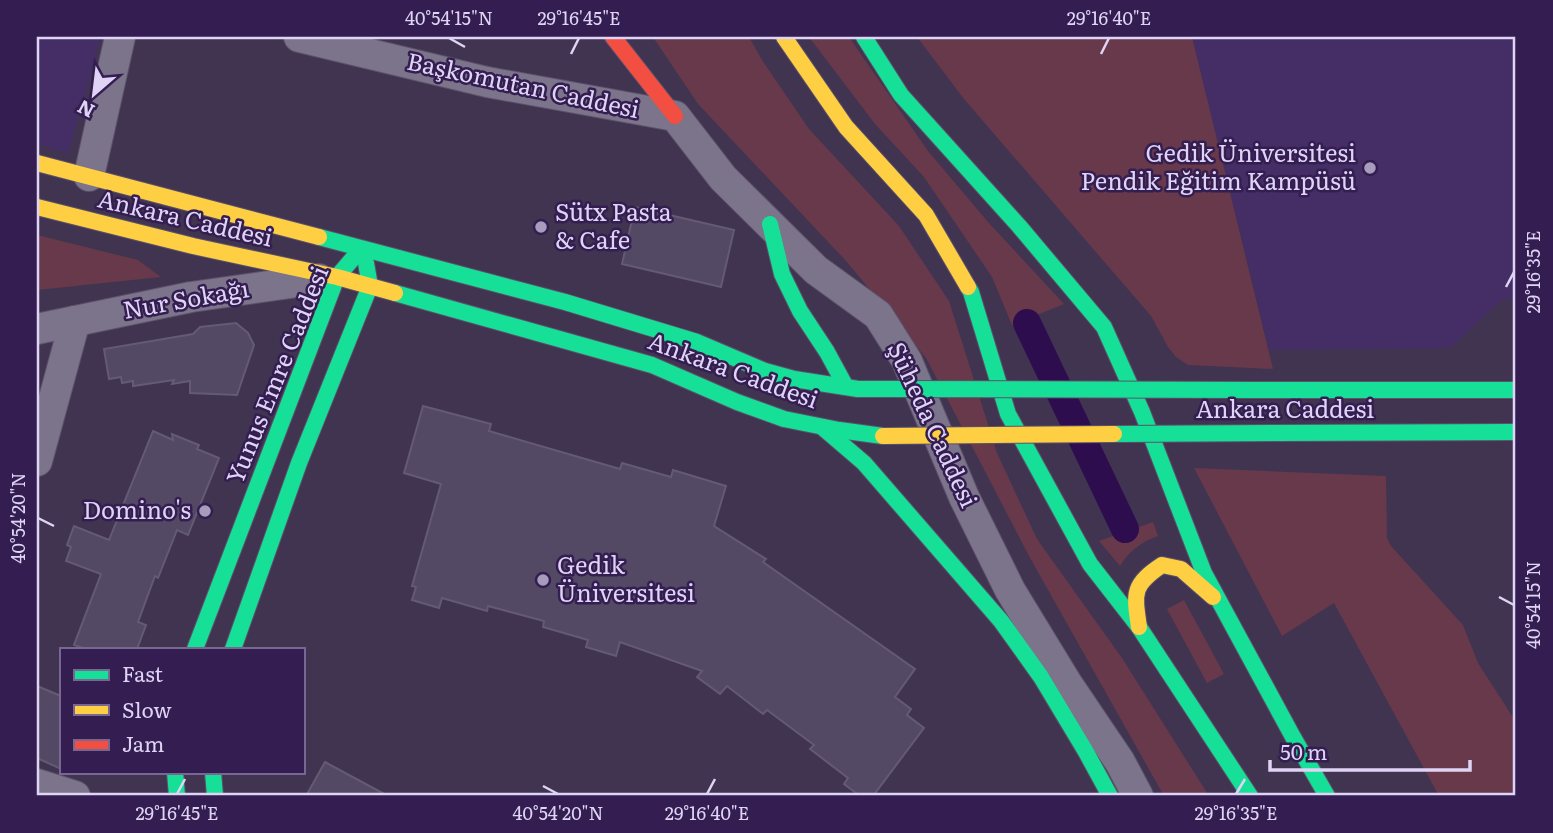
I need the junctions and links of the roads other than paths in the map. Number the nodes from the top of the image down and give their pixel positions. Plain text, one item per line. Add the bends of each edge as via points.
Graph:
1 (120, 37) edge
2 (299, 37) edge
3 (613, 37) edge
4 (784, 37) edge
5 (864, 37) edge
6 (374, 45) edge
7 (675, 116) junction
8 (37, 163) edge
9 (89, 176) junction
10 (37, 207) edge
11 (770, 224) junction
12 (192, 246) junction
13 (363, 247) junction
14 (337, 277) junction
15 (370, 286) junction
16 (191, 297) junction
17 (75, 321) junction
18 (37, 329) edge
19 (846, 387) junction
20 (1516, 390) edge
21 (822, 427) junction
22 (1516, 432) edge
23 (37, 461) edge
24 (1220, 603) junction
25 (1139, 627) junction
26 (195, 648) edge
27 (233, 648) edge
28 (175, 774) edge
29 (214, 774) edge
30 (37, 784) edge
31 (75, 796) edge
32 (177, 796) edge
33 (215, 796) edge
34 (1110, 796) edge
35 (1138, 796) edge
36 (1250, 796) edge
37 (1327, 796) edge

1 - 9 street
2 - 6 street, Başkomutan Caddesi
3 - 7 main road, Şüheda Caddesi
4 - 25 main road via 846,127 926,215 971,292 1007,414 1090,564
5 - 24 main road via 901,95 1104,327
6 - 7 street, Başkomutan Caddesi via 487,82
7 - 11 street, Şüheda Caddesi via 723,178
8 - 9 main road, Ankara Caddesi
9 - 13 main road, Ankara Caddesi
10 - 12 main road, Ankara Caddesi
11 - 19 main road via 782,274
11 - 35 street, Şüheda Caddesi via 816,270 878,315 902,352 1010,590
12 - 14 main road, Ankara Caddesi
12 - 16 street via 208,264 208,274
13 - 14 main road, Yunus Emre Caddesi
13 - 15 main road, Yunus Emre Caddesi
13 - 19 main road, Ankara Caddesi via 696,342 765,371
14 - 15 main road, Ankara Caddesi
14 - 16 street, Nur Sokağı
14 - 26 main road, Yunus Emre Caddesi
15 - 21 main road, Ankara Caddesi via 652,365 737,402
15 - 27 main road via 299,463
16 - 17 street, Nur Sokağı
17 - 18 street, Nur Sokağı
17 - 23 street
19 - 20 main road, Ankara Caddesi, bridge
21 - 22 main road, Ankara Caddesi, bridge via 883,436
21 - 34 main road via 864,463 1001,621 1041,677
24 - 25 main road via 1181,569 1162,565 1145,576 1134,596
24 - 37 main road
25 - 36 main road
28 - 32 main road
29 - 33 main road
30 - 31 street

